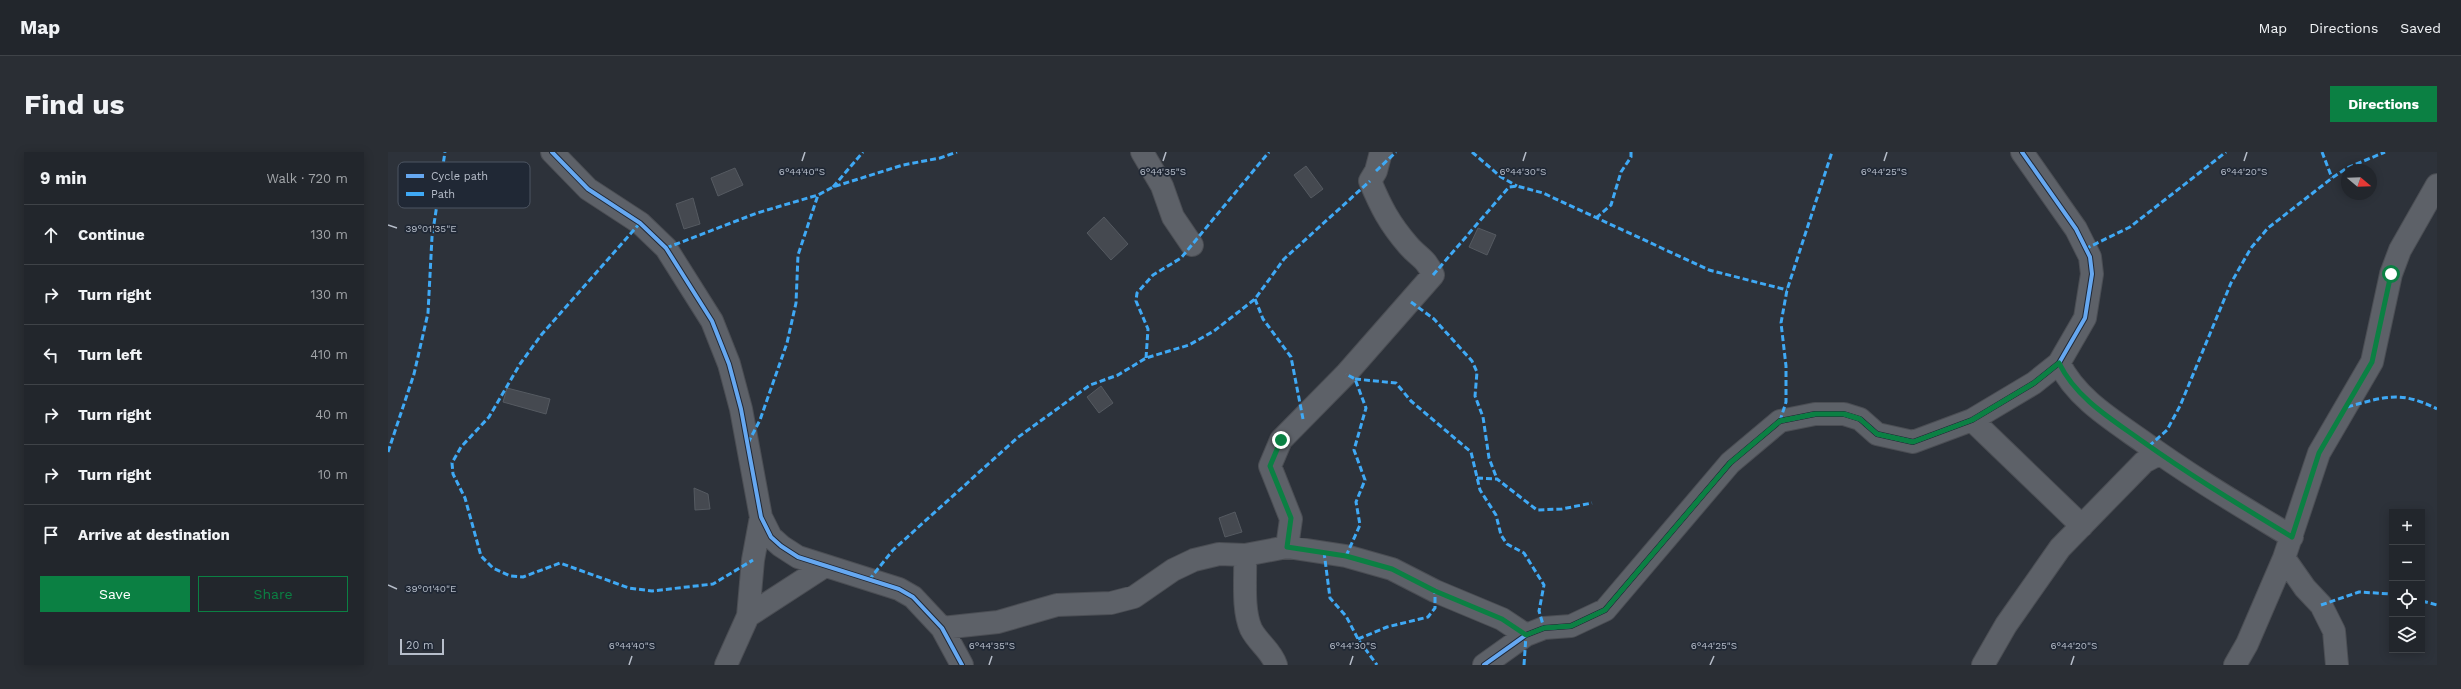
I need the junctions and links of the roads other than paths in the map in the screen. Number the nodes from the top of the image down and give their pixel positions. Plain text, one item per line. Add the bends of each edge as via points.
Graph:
1 (552, 152) edge
2 (1142, 152) edge
3 (1381, 152) edge
4 (2022, 152) edge
5 (2437, 185) edge
6 (1192, 245) dead end
7 (2059, 363) junction
8 (1972, 420) junction
9 (2159, 454) junction
10 (761, 517) junction
11 (2082, 526) junction
12 (2292, 537) junction
13 (1287, 547) junction
14 (1245, 555) junction
15 (2284, 558) junction
16 (825, 566) junction
17 (748, 616) junction
18 (942, 628) junction
19 (1526, 635) junction
20 (726, 665) edge
21 (962, 665) edge
22 (1276, 665) edge
23 (1484, 665) edge
24 (1983, 665) edge
25 (2235, 665) edge
26 (2337, 665) edge

1 - 10 street via 588,189 640,222 666,248 712,321 729,364 741,409
2 - 6 street via 1162,186 1173,217
3 - 13 street via 1376,171 1370,181 1384,214 1409,246 1428,263 1433,275 1346,374 1281,440 1270,466 1291,518
4 - 7 street via 2076,229 2090,257 2092,274 2085,318
5 - 12 street via 2400,250 2391,274 2372,362 2319,453
7 - 8 street via 2034,383
7 - 9 street via 2067,380 2094,407
8 - 11 street
8 - 19 street via 1913,442 1877,434 1860,419 1844,414 1815,414 1780,421 1730,463 1605,610 1571,626 1544,628
9 - 11 street via 2144,462
9 - 12 street
10 - 16 street via 771,536 781,546 798,557
10 - 17 street via 753,560
11 - 24 street via 2060,548 2006,625
12 - 15 street
13 - 14 street
13 - 19 street via 1346,556 1392,569 1435,591 1502,619
14 - 18 street via 1219,554 1194,560 1172,570 1134,597 1111,603 1057,605 998,622
14 - 22 street via 1247,608 1252,630 1273,655
15 - 25 street via 2247,644
15 - 26 street via 2305,588 2321,605 2334,631
16 - 17 street
16 - 18 street via 899,589 913,596
17 - 20 street
18 - 21 street
19 - 23 street

